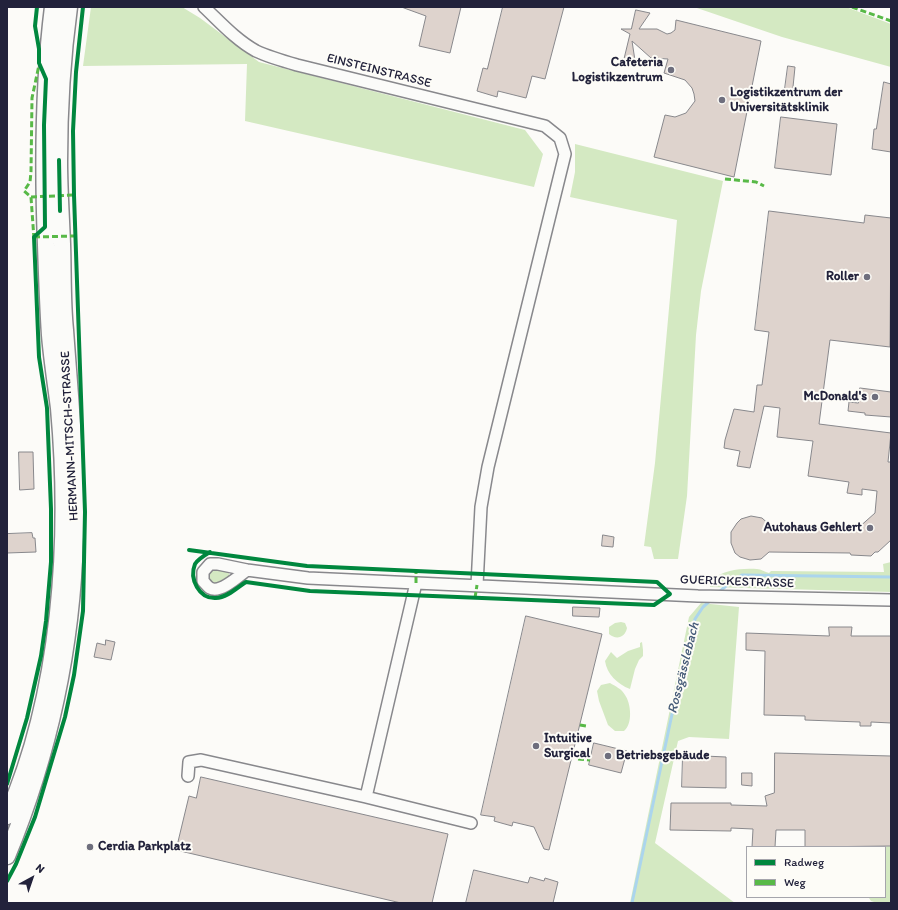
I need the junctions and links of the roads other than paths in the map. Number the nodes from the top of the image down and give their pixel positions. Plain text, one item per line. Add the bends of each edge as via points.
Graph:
1 (53, 7) edge
2 (68, 7) edge
3 (204, 7) edge
4 (52, 211) junction
5 (247, 570) dead end
6 (416, 583) junction
7 (477, 585) junction
8 (891, 600) edge
9 (188, 776) dead end
10 (366, 797) junction
11 (7, 816) edge
12 (471, 823) dead end
13 (7, 856) edge

1 - 4 main road, HERMANN-MITSCH-STRASSE via 44,118
2 - 4 main road, HERMANN-MITSCH-STRASSE via 60,94 59,160
3 - 7 street, EINSTEINSTRASSE via 232,34 256,51 276,59 545,126 560,138 565,154 488,467 481,507
4 - 11 main road, HERMANN-MITSCH-STRASSE via 50,336 59,409 63,537 61,580 55,635 41,710 24,773
4 - 13 main road, HERMANN-MITSCH-STRASSE via 68,361 74,479 75,537 72,584 63,667 53,714 30,794
5 - 6 street, GUERICKESTRASSE via 308,578
6 - 7 street, GUERICKESTRASSE
6 - 10 street
7 - 8 street, GUERICKESTRASSE via 706,596
9 - 10 street via 188,762 200,760
10 - 12 street

